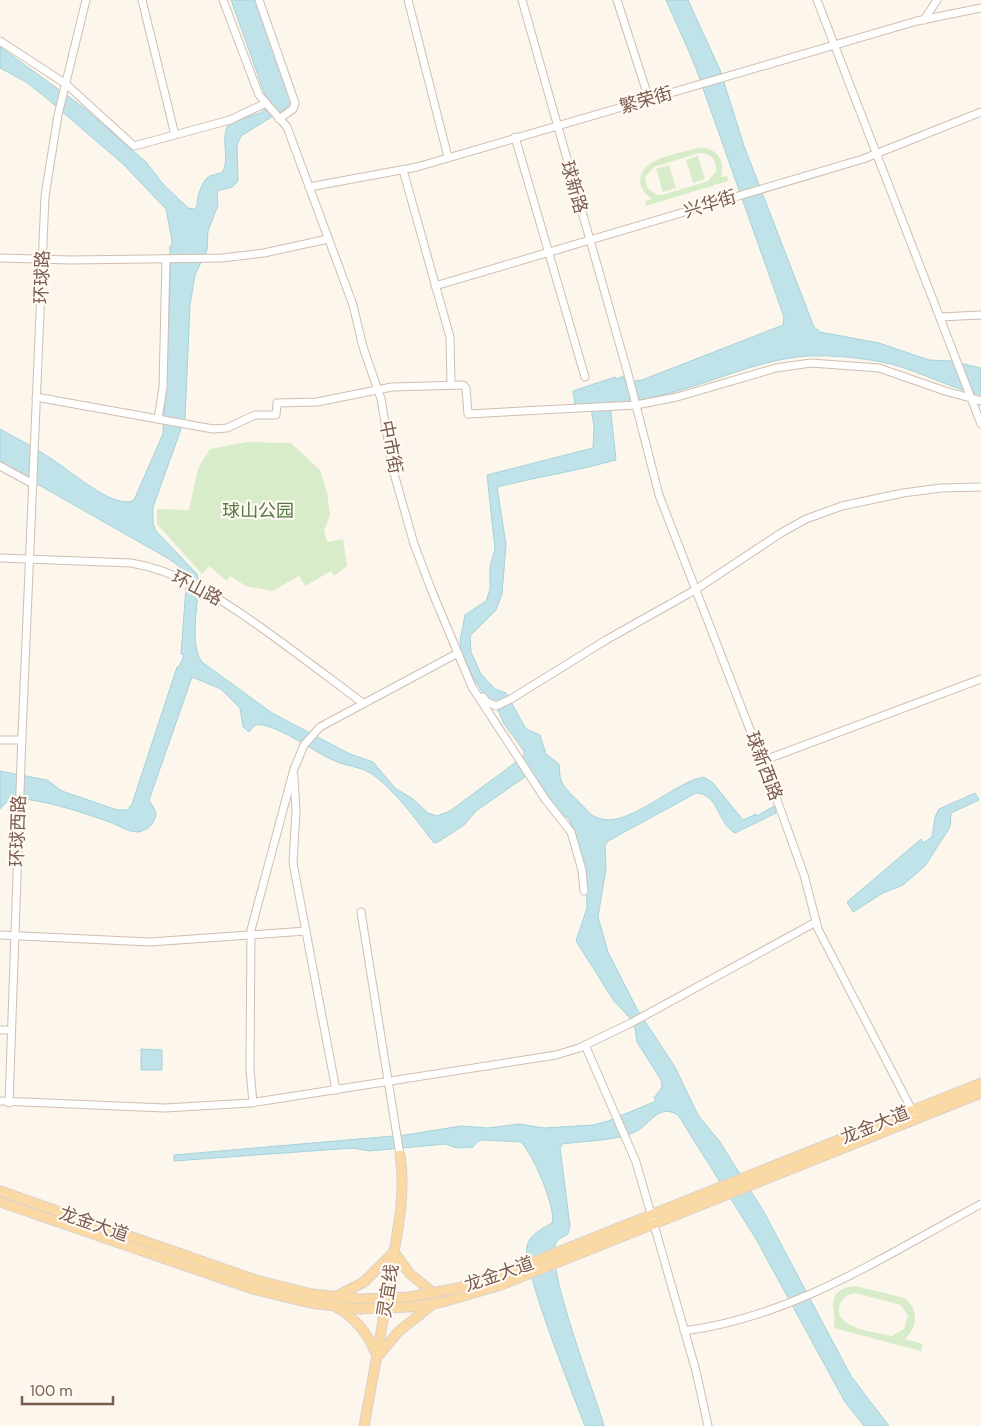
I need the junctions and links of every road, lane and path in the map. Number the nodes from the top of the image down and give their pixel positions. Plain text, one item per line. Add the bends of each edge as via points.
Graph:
1 (86, 0) edge
2 (142, 0) edge
3 (222, 0) edge
4 (259, 0) edge
5 (408, 0) edge
6 (522, 0) edge
7 (617, 0) edge
8 (817, 0) edge
9 (938, 0) edge
10 (981, 8) edge
11 (924, 20) junction
12 (0, 41) edge
13 (834, 46) junction
14 (65, 85) junction
15 (649, 99) junction
16 (267, 104) junction
17 (981, 112) edge
18 (278, 118) junction
19 (557, 125) junction
20 (175, 135) junction
21 (515, 137) junction
22 (876, 154) junction
23 (448, 157) junction
24 (403, 170) junction
25 (309, 187) junction
26 (328, 239) junction
27 (589, 240) junction
28 (548, 252) junction
29 (0, 258) edge
30 (42, 259) junction
31 (167, 259) junction
32 (435, 286) junction
33 (981, 315) edge
34 (940, 317) junction
35 (584, 377) dead end
36 (451, 385) junction
37 (378, 390) junction
38 (970, 396) junction
39 (36, 397) junction
40 (981, 401) edge
41 (635, 404) junction
42 (160, 419) junction
43 (981, 424) edge
44 (0, 466) edge
45 (33, 483) junction
46 (981, 487) edge
47 (0, 558) edge
48 (30, 559) junction
49 (695, 590) junction
50 (458, 653) junction
51 (467, 674) junction
52 (981, 679) edge
53 (363, 703) junction
54 (0, 740) edge
55 (22, 740) junction
56 (762, 761) junction
57 (293, 773) junction
58 (584, 891) dead end
59 (361, 912) dead end
60 (816, 922) junction
61 (306, 931) junction
62 (0, 935) edge
63 (14, 936) junction
64 (251, 936) junction
65 (0, 1030) edge
66 (11, 1030) junction
67 (586, 1045) junction
68 (389, 1082) junction
69 (981, 1083) edge
70 (336, 1090) junction
71 (981, 1093) edge
72 (0, 1101) edge
73 (9, 1103) junction
74 (253, 1103) junction
75 (0, 1105) edge
76 (912, 1110) junction
77 (916, 1119) junction
78 (400, 1155) joint
79 (766, 1173) junction
80 (0, 1191) edge
81 (0, 1202) edge
82 (981, 1204) edge
83 (653, 1219) junction
84 (394, 1252) junction
85 (434, 1294) junction
86 (334, 1301) junction
87 (386, 1304) junction
88 (433, 1304) junction
89 (684, 1331) junction
90 (377, 1357) junction
91 (364, 1426) edge
92 (708, 1426) edge

1 - 14 street, 环球路
2 - 20 street
3 - 16 street, 中市街 via 253,82
4 - 18 street via 295,103 293,109
5 - 23 street
6 - 19 street, 球新路
7 - 15 street
8 - 13 street
9 - 11 street
10 - 11 street, 繁荣街
11 - 13 street, 繁荣街
12 - 14 street
13 - 15 street, 繁荣街
13 - 22 street
14 - 20 street via 134,146
14 - 30 street, 环球路 via 45,196
15 - 19 street, 繁荣街
16 - 18 street, 中市街
16 - 20 street via 230,120
17 - 22 street, 兴华街
18 - 25 street, 中市街 via 287,127
19 - 21 street, 繁荣街
19 - 27 street, 球新路
21 - 23 street, 繁荣街
21 - 28 street
22 - 27 street, 兴华街
22 - 34 street
23 - 24 street, 繁荣街
24 - 25 street, 繁荣街
24 - 32 street
25 - 26 street, 中市街
26 - 31 street via 264,253
26 - 37 street, 中市街 via 353,305
27 - 28 street, 兴华街
27 - 41 street, 球新路
28 - 32 street, 兴华街
28 - 35 street
29 - 30 street
30 - 31 street
30 - 39 street, 环球路
31 - 42 street
32 - 36 street via 450,337
33 - 34 street
34 - 38 street
36 - 37 street
36 - 41 street via 463,384 466,388 468,414 612,408
37 - 42 street via 316,402 277,403 276,416 255,415 227,428 213,429
37 - 50 street, 中市街 via 393,470 408,524
38 - 40 street
38 - 41 street via 886,370 811,363 776,368 677,396
38 - 43 street
39 - 42 street
39 - 45 street, 环球路
41 - 49 street, 球新西路 via 659,495
44 - 45 street
45 - 48 street, 环球路
46 - 49 street via 903,493 830,510 781,533
47 - 48 street, 环山路
48 - 53 street, 环山路 via 131,563 150,566 181,578 203,588
48 - 55 street, 环球西路
49 - 51 street via 496,706 487,702
49 - 56 street, 球新西路
50 - 51 street, 中市街
50 - 53 street
51 - 58 street via 519,760 571,832 582,870
52 - 56 street
53 - 57 street via 320,726 304,745
54 - 55 street
55 - 63 street, 环球西路
56 - 60 street, 球新西路 via 804,875
57 - 61 street via 296,812 292,858
57 - 64 street
59 - 68 street
60 - 67 street
60 - 76 street, 球新西路
61 - 64 street
61 - 70 street
62 - 63 street
63 - 64 street via 150,942
63 - 66 street, 环球西路
64 - 74 street via 250,1069
65 - 66 street
66 - 73 street, 环球西路
67 - 68 street via 550,1056
67 - 83 street via 626,1137
68 - 70 street
68 - 78 street
69 - 76 main road, 龙金大道
70 - 74 street
71 - 77 main road, 龙金大道
72 - 73 street
73 - 74 street via 165,1108
73 - 75 street
76 - 77 street, 球新西路
76 - 79 main road, 龙金大道
77 - 79 main road, 龙金大道
78 - 84 main road, 灵宜线 via 403,1186
79 - 83 main road, 龙金大道
80 - 86 main road, 龙金大道 via 256,1280
81 - 86 main road, 龙金大道 via 260,1292 294,1300
82 - 89 street via 812,1295 741,1321
83 - 85 main road, 龙金大道 via 478,1283
83 - 88 main road, 龙金大道 via 526,1275 480,1292
83 - 89 street
84 - 85 main road via 410,1274
84 - 86 main road via 358,1286
84 - 87 main road, 灵宜线
85 - 87 main road, 龙金大道
86 - 87 main road, 龙金大道
86 - 90 main road via 359,1325
87 - 88 main road, 龙金大道
87 - 90 main road, 灵宜线
88 - 90 main road via 398,1332
89 - 92 street
90 - 91 main road, 灵宜线

